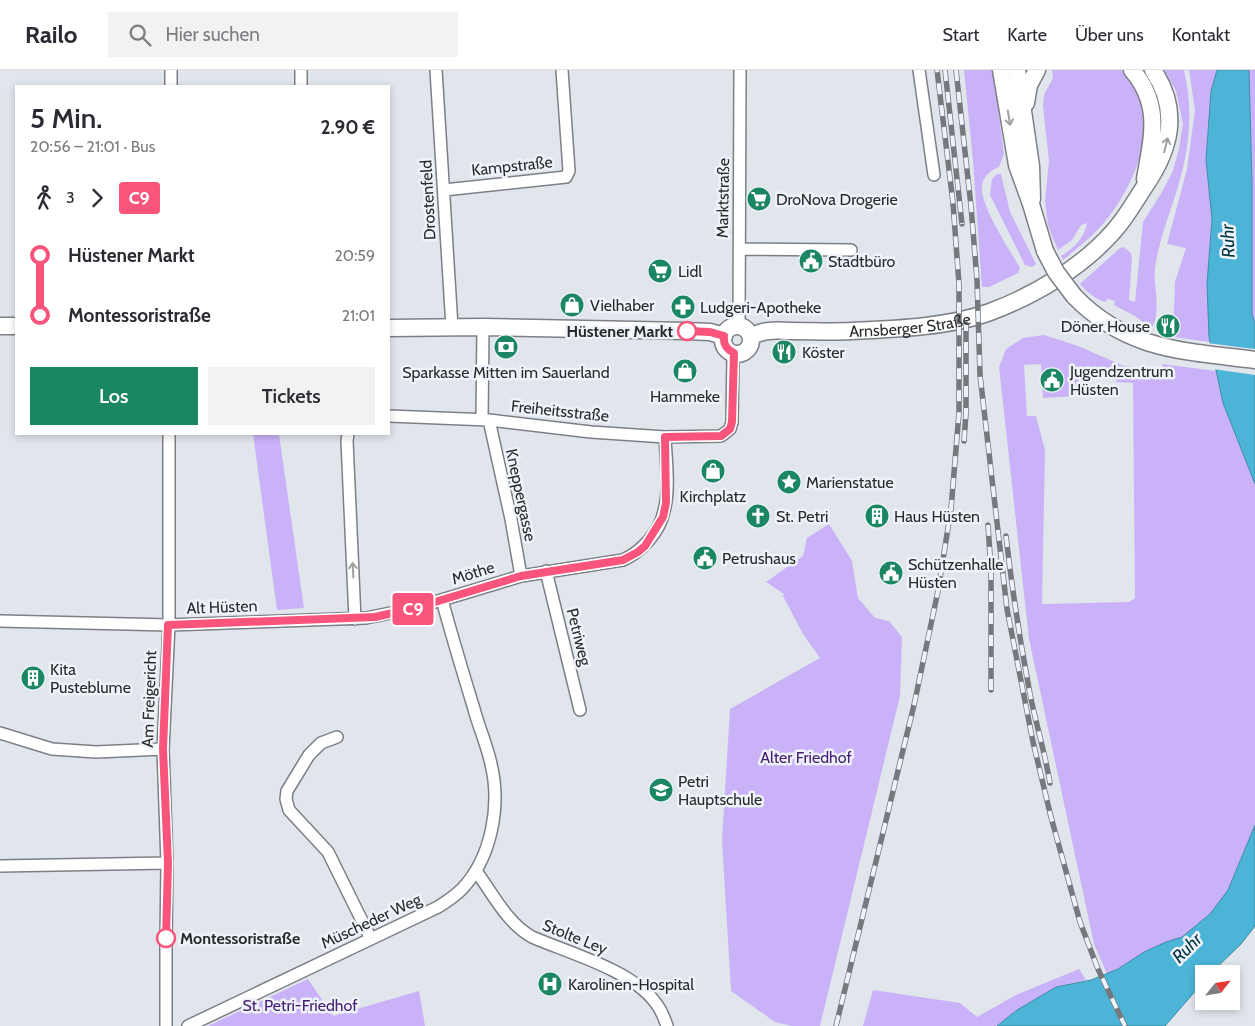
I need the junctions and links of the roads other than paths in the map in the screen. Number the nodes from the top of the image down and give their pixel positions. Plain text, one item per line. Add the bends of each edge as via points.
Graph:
1 (171, 70) edge
2 (301, 70) edge
3 (436, 70) edge
4 (562, 70) edge
5 (740, 70) edge
6 (919, 70) edge
7 (1001, 70) edge
8 (1017, 70) edge
9 (1037, 70) edge
10 (1132, 70) edge
11 (1153, 70) edge
12 (171, 85) edge
13 (301, 85) edge
14 (1025, 115) junction
15 (934, 175) dead end
16 (1144, 188) junction
17 (444, 190) junction
18 (1031, 204) junction
19 (739, 249) junction
20 (851, 250) dead end
21 (0, 326) edge
22 (15, 326) edge
23 (452, 327) junction
24 (483, 327) junction
25 (390, 328) edge
26 (745, 331) junction
27 (724, 336) junction
28 (734, 353) junction
29 (1255, 360) edge
30 (390, 416) edge
31 (485, 420) junction
32 (169, 435) edge
33 (348, 435) edge
34 (665, 437) junction
35 (546, 571) junction
36 (521, 576) junction
37 (442, 600) junction
38 (355, 619) junction
39 (0, 621) edge
40 (168, 625) junction
41 (580, 710) dead end
42 (0, 733) edge
43 (338, 737) dead end
44 (163, 749) junction
45 (168, 863) junction
46 (0, 866) edge
47 (476, 870) junction
48 (371, 939) junction
49 (166, 1026) edge
50 (188, 1026) edge
51 (667, 1026) edge

1 - 12 street
2 - 13 street
3 - 17 street, Drostenfeld
4 - 17 street, Kampstraße via 569,171 566,177
5 - 19 street, Marktstraße
6 - 15 street
7 -> 18 street via 1017,165
8 - 14 street
9 - 14 street via 1030,85
10 - 16 street, Arnsberger Straße via 1144,87 1153,114
16 -> 11 street, Arnsberger Straße via 1162,160 1169,126 1167,100
14 - 18 street via 1032,179
16 - 26 street, Arnsberger Straße via 1121,223 1094,251 1045,285 989,312 910,328
17 - 23 street, Drostenfeld
18 - 29 street, bridge via 1045,251 1056,272 1074,296 1113,328 1148,343 1173,349
19 - 20 street
19 - 26 street, Marktstraße
21 - 22 street
23 - 24 street
23 - 25 street
24 - 27 street via 710,332
24 - 31 street, Kneppergasse
26 - 27 street via 730,328
26 - 28 street via 751,340 748,348 742,353
27 - 28 street via 726,348
28 - 34 street, Freiheitsstraße via 730,429 714,437
30 - 31 street, Freiheitsstraße
31 - 34 street, Freiheitsstraße
31 - 36 street, Kneppergasse via 511,519
32 - 40 street, Am Freigericht
38 -> 33 street
34 - 35 street, Möthe via 665,510 645,546 623,560
35 - 36 street, Möthe
35 - 41 street, Petriweg
36 - 37 street, Möthe
37 - 38 street, Alt Hüsten via 402,612
37 - 47 street, Möthe via 488,750 496,793 490,833
38 - 40 street, Alt Hüsten
39 - 40 street, Alt Hüsten
40 - 44 street, Am Freigericht
42 - 44 street via 52,749 96,752
43 - 48 street via 314,749 287,791 286,802 289,810 328,852
44 - 45 street, Am Freigericht
45 - 46 street
45 - 49 street, Am Freigericht
47 - 48 street, Müscheder Weg via 462,890 446,902
47 - 51 street, Stolte Ley via 520,930 636,983 656,1002
48 - 50 street, Müscheder Weg

